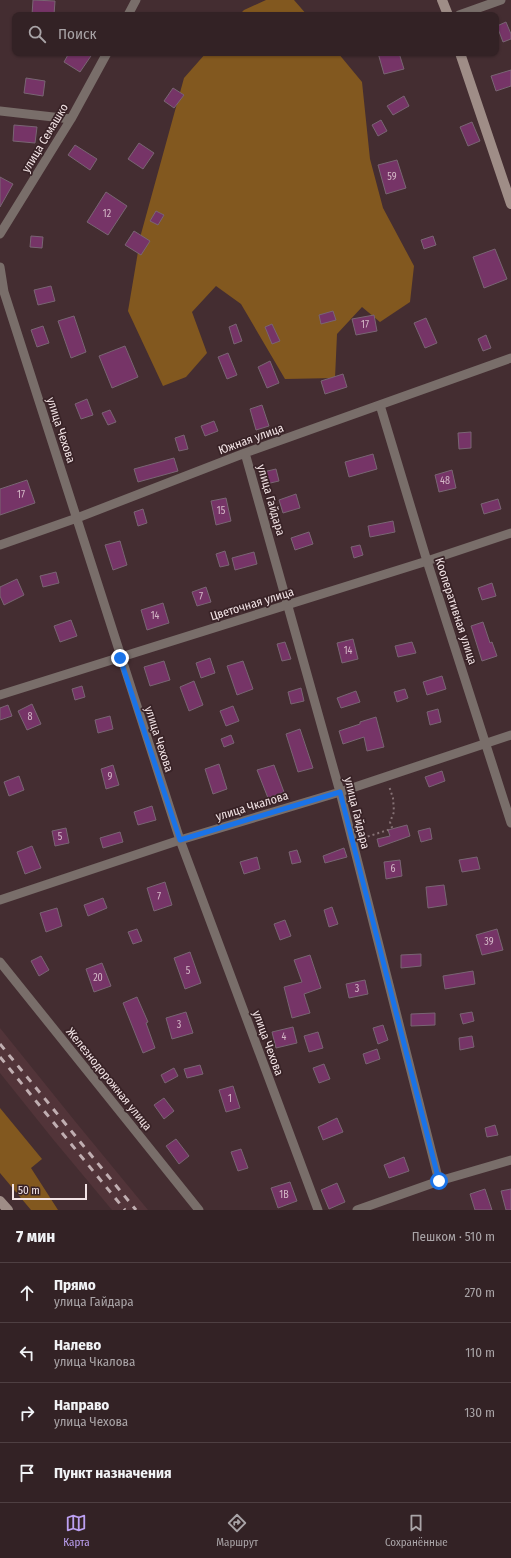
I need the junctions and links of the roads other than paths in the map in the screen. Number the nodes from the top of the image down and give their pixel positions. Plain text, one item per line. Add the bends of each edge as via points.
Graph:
1 (136, 0) edge
2 (442, 0) edge
3 (501, 0) edge
4 (130, 12) edge
5 (447, 12) edge
6 (467, 12) edge
7 (105, 56) edge
8 (461, 56) edge
9 (0, 111) edge
10 (71, 119) junction
11 (507, 182) edge
12 (511, 204) edge
13 (0, 234) edge
14 (0, 267) edge
15 (511, 358) edge
16 (380, 405) junction
17 (245, 453) junction
18 (77, 518) junction
19 (511, 533) edge
20 (0, 545) edge
21 (428, 561) junction
22 (288, 605) junction
23 (120, 658) junction
24 (0, 695) edge
25 (511, 735) edge
26 (485, 744) junction
27 (340, 792) junction
28 (511, 823) edge
29 (180, 840) junction
30 (0, 900) edge
31 (0, 962) edge
32 (511, 1160) edge
33 (439, 1181) junction
34 (0, 1201) edge
35 (8, 1210) edge
36 (199, 1210) edge
37 (318, 1210) edge
38 (357, 1210) edge

1 - 4 street
2 - 5 street
3 - 6 street
7 - 10 street, улица Семашко
8 - 11 street
9 - 10 street
10 - 13 street, улица Семашко
11 - 12 street
14 - 18 street, улица Чехова via 4,292
15 - 16 street, Южная улица
16 - 17 street, Южная улица
16 - 21 street, Кооперативная улица
17 - 18 street, Южная улица
17 - 22 street, улица Гайдара
18 - 20 street, Южная улица
18 - 23 street, улица Чехова
19 - 21 street, Цветочная улица
21 - 22 street, Цветочная улица
21 - 26 street, Кооперативная улица
22 - 23 street, Цветочная улица
22 - 27 street, улица Гайдара
23 - 24 street, Цветочная улица
23 - 29 street, улица Чехова
25 - 26 street, улица Чкалова
26 - 27 street, улица Чкалова
26 - 28 street, Кооперативная улица
27 - 29 street, улица Чкалова
27 - 33 street, улица Гайдара
29 - 30 street, улица Чкалова
29 - 37 street, улица Чехова
31 - 36 street, Железнодорожная улица
32 - 33 street
33 - 38 street
34 - 35 street

